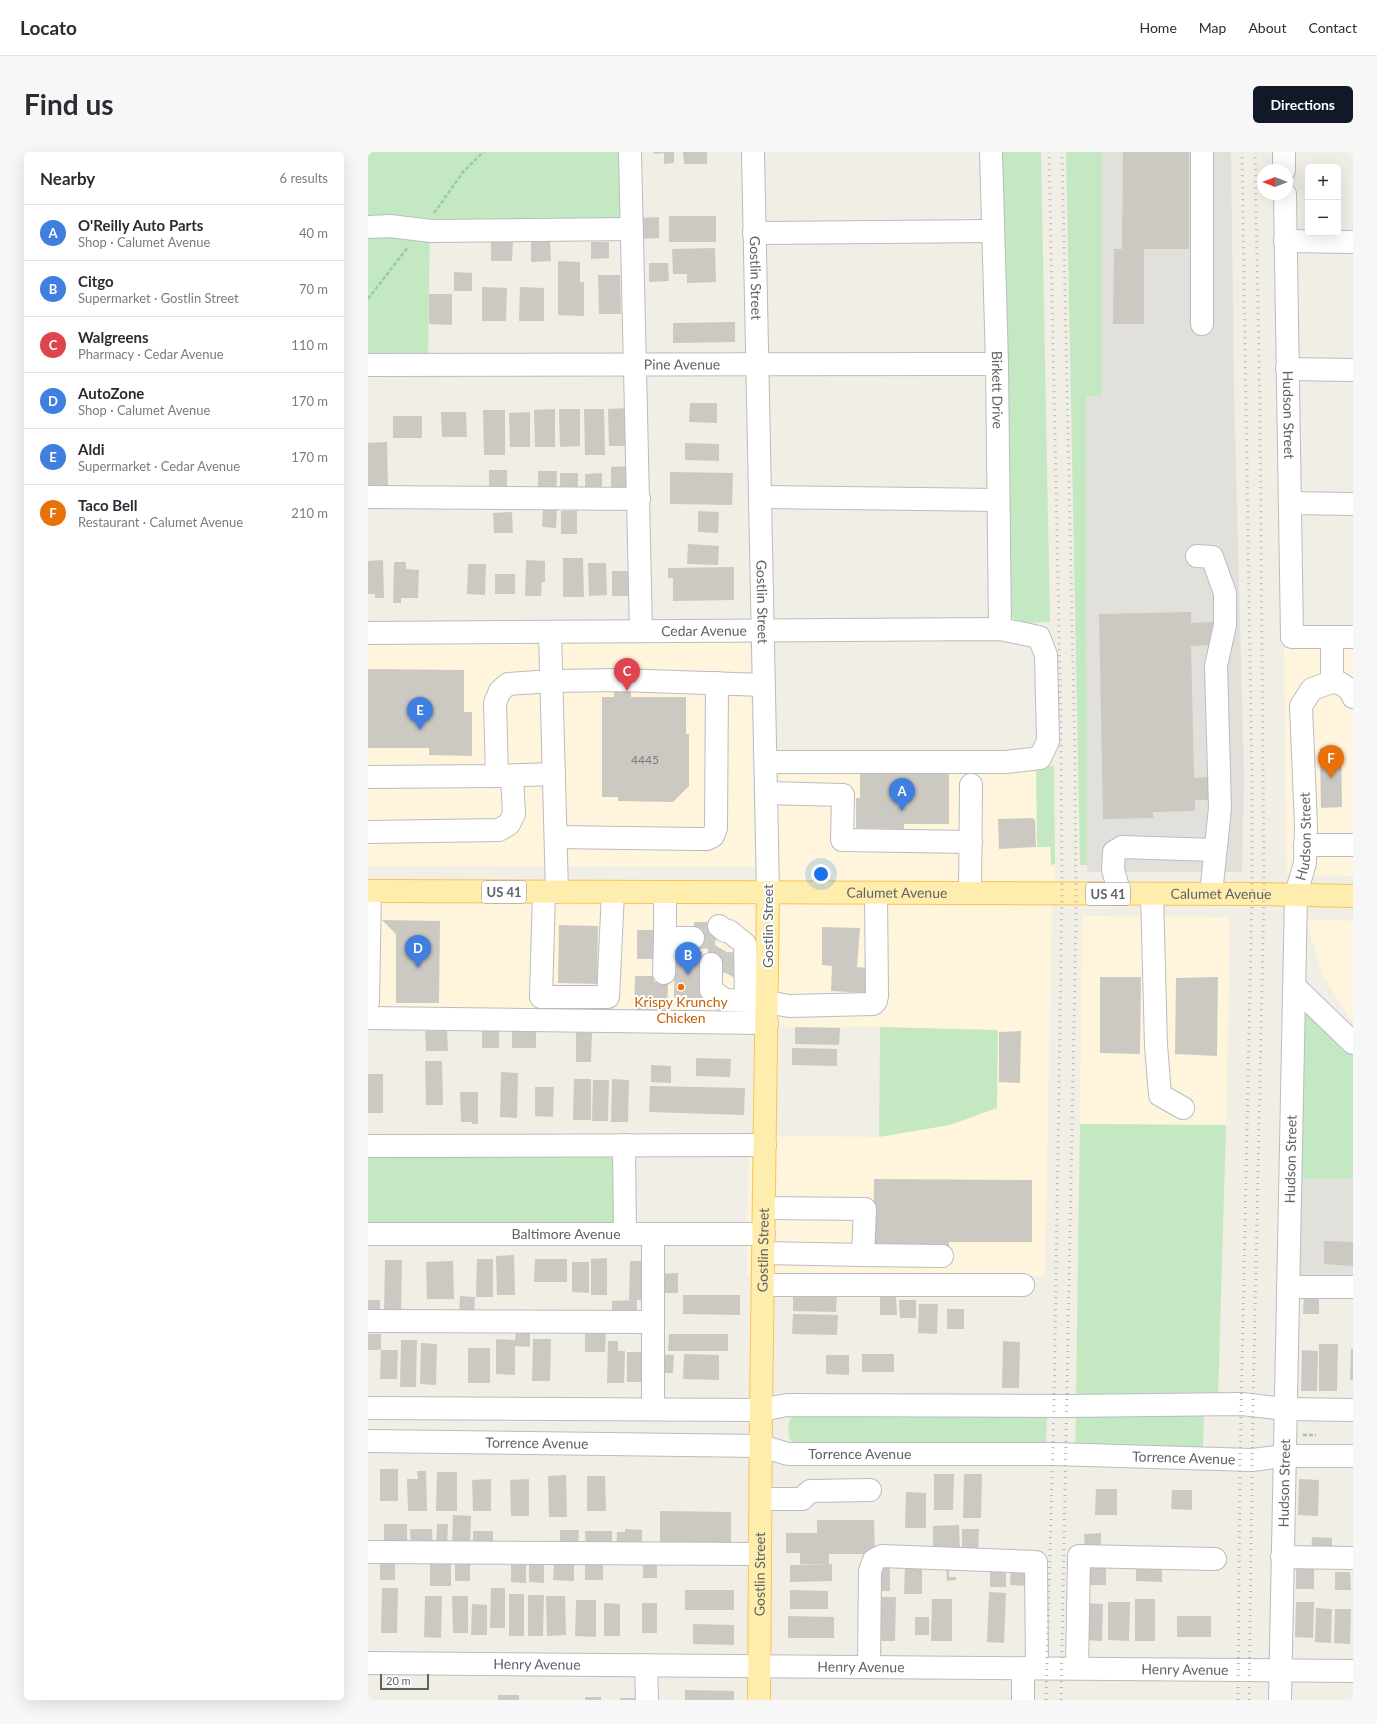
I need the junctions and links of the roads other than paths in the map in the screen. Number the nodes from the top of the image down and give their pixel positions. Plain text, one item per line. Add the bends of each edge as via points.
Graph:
1 (630, 152) edge
2 (752, 152) edge
3 (991, 152) edge
4 (1202, 152) edge
5 (1284, 152) edge
6 (1284, 164) edge
7 (1285, 200) edge
8 (368, 227) edge
9 (632, 229) junction
10 (993, 231) junction
11 (754, 233) junction
12 (1285, 241) junction
13 (1353, 242) edge
14 (1202, 324) dead end
15 (757, 364) junction
16 (996, 364) junction
17 (368, 365) edge
18 (635, 365) junction
19 (1287, 369) junction
20 (1353, 370) edge
21 (368, 497) edge
22 (760, 498) junction
23 (638, 499) junction
24 (998, 500) junction
25 (1290, 503) junction
26 (1353, 504) edge
27 (1197, 556) dead end
28 (1000, 629) junction
29 (763, 630) junction
30 (641, 631) junction
31 (550, 632) junction
32 (368, 633) edge
33 (1342, 637) edge
34 (552, 681) junction
35 (1332, 682) junction
36 (717, 683) junction
37 (764, 685) junction
38 (1353, 697) edge
39 (766, 762) junction
40 (554, 774) junction
41 (505, 776) junction
42 (368, 777) edge
43 (971, 785) dead end
44 (766, 793) junction
45 (368, 832) edge
46 (556, 838) junction
47 (971, 842) junction
48 (1306, 845) junction
49 (1353, 845) edge
50 (1216, 850) junction
51 (369, 891) edge
52 (550, 892) junction
53 (613, 892) junction
54 (665, 892) junction
55 (768, 892) junction
56 (876, 893) junction
57 (970, 893) junction
58 (1120, 894) junction
59 (1152, 894) junction
60 (1210, 894) junction
61 (1296, 894) junction
62 (1353, 896) edge
63 (665, 932) junction
64 (715, 942) junction
65 (664, 973) dead end
66 (1294, 986) junction
67 (746, 1001) junction
68 (368, 1002) edge
69 (368, 1018) edge
70 (767, 1023) junction
71 (1353, 1043) edge
72 (1182, 1108) dead end
73 (624, 1145) junction
74 (765, 1145) junction
75 (368, 1146) edge
76 (764, 1208) junction
77 (368, 1234) edge
78 (624, 1234) junction
79 (653, 1234) junction
80 (764, 1244) junction
81 (864, 1254) junction
82 (942, 1256) dead end
83 (763, 1285) junction
84 (1023, 1285) dead end
85 (1288, 1287) junction
86 (1353, 1287) edge
87 (368, 1322) edge
88 (653, 1322) junction
89 (368, 1408) edge
90 (1285, 1409) junction
91 (653, 1410) junction
92 (761, 1410) junction
93 (1353, 1410) edge
94 (368, 1441) edge
95 (761, 1446) junction
96 (1284, 1456) junction
97 (1353, 1456) edge
98 (870, 1490) dead end
99 (761, 1499) junction
100 (368, 1552) edge
101 (760, 1554) junction
102 (1215, 1558) dead end
103 (1282, 1558) junction
104 (1353, 1558) edge
105 (368, 1662) edge
106 (646, 1665) junction
107 (760, 1666) junction
108 (869, 1667) junction
109 (1030, 1668) junction
110 (1077, 1668) junction
111 (1280, 1671) junction
112 (1353, 1671) edge
113 (647, 1700) edge
114 (759, 1700) edge
115 (1023, 1700) edge
116 (1280, 1700) edge

1 - 9 street
2 - 11 street, Gostlin Street
3 - 10 street, Birkett Drive
4 - 14 street
5 - 6 street
7 - 12 street, Hudson Street
8 - 9 street via 390,226 431,230
9 - 18 street
10 - 11 street
10 - 16 street, Birkett Drive
11 - 15 street, Gostlin Street
12 - 13 street
12 - 19 street, Hudson Street
15 - 16 street, Pine Avenue
15 - 18 street, Pine Avenue
15 - 22 street, Gostlin Street
16 - 24 street, Birkett Drive
17 - 18 street, Pine Avenue
18 - 23 street
19 - 20 street
19 - 25 street, Hudson Street
21 - 23 street
22 - 24 street
22 - 29 street, Gostlin Street
23 - 30 street
24 - 28 street, Birkett Drive
25 - 26 street
25 - 33 street, Hudson Street via 1292,637
27 - 50 street via 1212,557 1225,593 1225,625 1216,666 1220,808
28 - 29 street, Cedar Avenue
28 - 39 street, Cedar Avenue via 1038,637 1046,655 1048,741 1040,758 1006,762
29 - 30 street, Cedar Avenue
29 - 37 street, Gostlin Street
30 - 31 street, Cedar Avenue
31 - 32 street, Cedar Avenue
31 - 34 street
33 - 35 street
34 - 36 street
34 - 40 street
34 - 41 street via 508,684 500,690 495,703
35 - 38 street via 1340,683 1350,690
35 - 48 street, Hudson Street via 1312,689 1301,706
36 - 37 street
36 - 46 street via 716,828 713,836 707,839
37 - 39 street, Gostlin Street
39 - 44 street, Gostlin Street
40 - 41 street
40 - 46 street
41 - 42 street
41 - 45 street via 514,814 509,824 499,830
43 - 47 street
44 - 47 street via 843,795 842,840
44 - 55 street, Gostlin Street
46 - 52 street
47 - 57 street
48 - 49 street
48 - 61 street, Hudson Street via 1306,863
50 - 58 street via 1122,847 1114,852 1113,870
50 - 60 street
51 - 52 main road, Calumet Avenue / US 41
51 - 68 street
52 - 53 main road, Calumet Avenue / US 41
52 - 53 street via 541,997 608,997
53 - 54 main road, Calumet Avenue / US 41
54 - 55 main road, Calumet Avenue / US 41
54 - 63 street
55 - 56 main road, Calumet Avenue / US 41
55 - 67 main road, Gostlin Street
56 - 57 main road, Calumet Avenue / US 41
56 - 67 street via 876,1001 872,1004 789,1006
57 - 58 main road, Calumet Avenue / US 41
58 - 59 main road, Calumet Avenue / US 41
59 - 60 main road, Calumet Avenue / US 41
59 - 72 street via 1156,1045 1160,1095
60 - 61 main road, Calumet Avenue / US 41
61 - 62 main road, Calumet Avenue / US 41
61 - 66 street, Hudson Street
63 - 64 street
63 - 65 street
64 - 67 street via 711,990
64 - 67 street via 745,944
66 - 71 street
66 - 85 street, Hudson Street
67 - 70 main road, Gostlin Street
69 - 70 street
70 - 74 main road, Gostlin Street
73 - 74 street
73 - 75 street
73 - 78 street
74 - 76 main road, Gostlin Street
76 - 80 main road, Gostlin Street
76 - 81 street via 865,1209
77 - 78 street, Baltimore Avenue
78 - 79 street, Baltimore Avenue
79 - 80 street, Baltimore Avenue
79 - 88 street
80 - 81 street, Baltimore Avenue
80 - 83 main road, Gostlin Street
81 - 82 street, Baltimore Avenue
83 - 84 street
83 - 92 main road, Gostlin Street
85 - 86 street
85 - 90 street, Hudson Street
87 - 88 street
88 - 91 street
89 - 91 street
90 - 92 street via 1242,1404 787,1405
90 - 93 street
90 - 96 street, Hudson Street
91 - 92 street
92 - 95 main road, Gostlin Street
94 - 95 street, Torrence Avenue
95 - 96 street, Torrence Avenue via 788,1454 1053,1454 1252,1460
95 - 99 main road, Gostlin Street
96 - 97 street, Torrence Avenue
96 - 103 street, Hudson Street
98 - 99 street via 810,1491 802,1499
99 - 101 main road, Gostlin Street
100 - 101 street
101 - 107 main road, Gostlin Street
102 - 110 street via 1079,1556
103 - 104 street
103 - 111 street, Hudson Street
105 - 106 street, Henry Avenue
106 - 107 street, Henry Avenue
106 - 113 street
107 - 108 street, Henry Avenue
107 - 114 main road, Gostlin Street
108 - 109 street, Henry Avenue
108 - 109 street via 870,1571 874,1560 882,1556 1036,1562
109 - 110 street, Henry Avenue
109 - 115 street
110 - 111 street, Henry Avenue
111 - 112 street, Henry Avenue
111 - 116 street, Hudson Street

